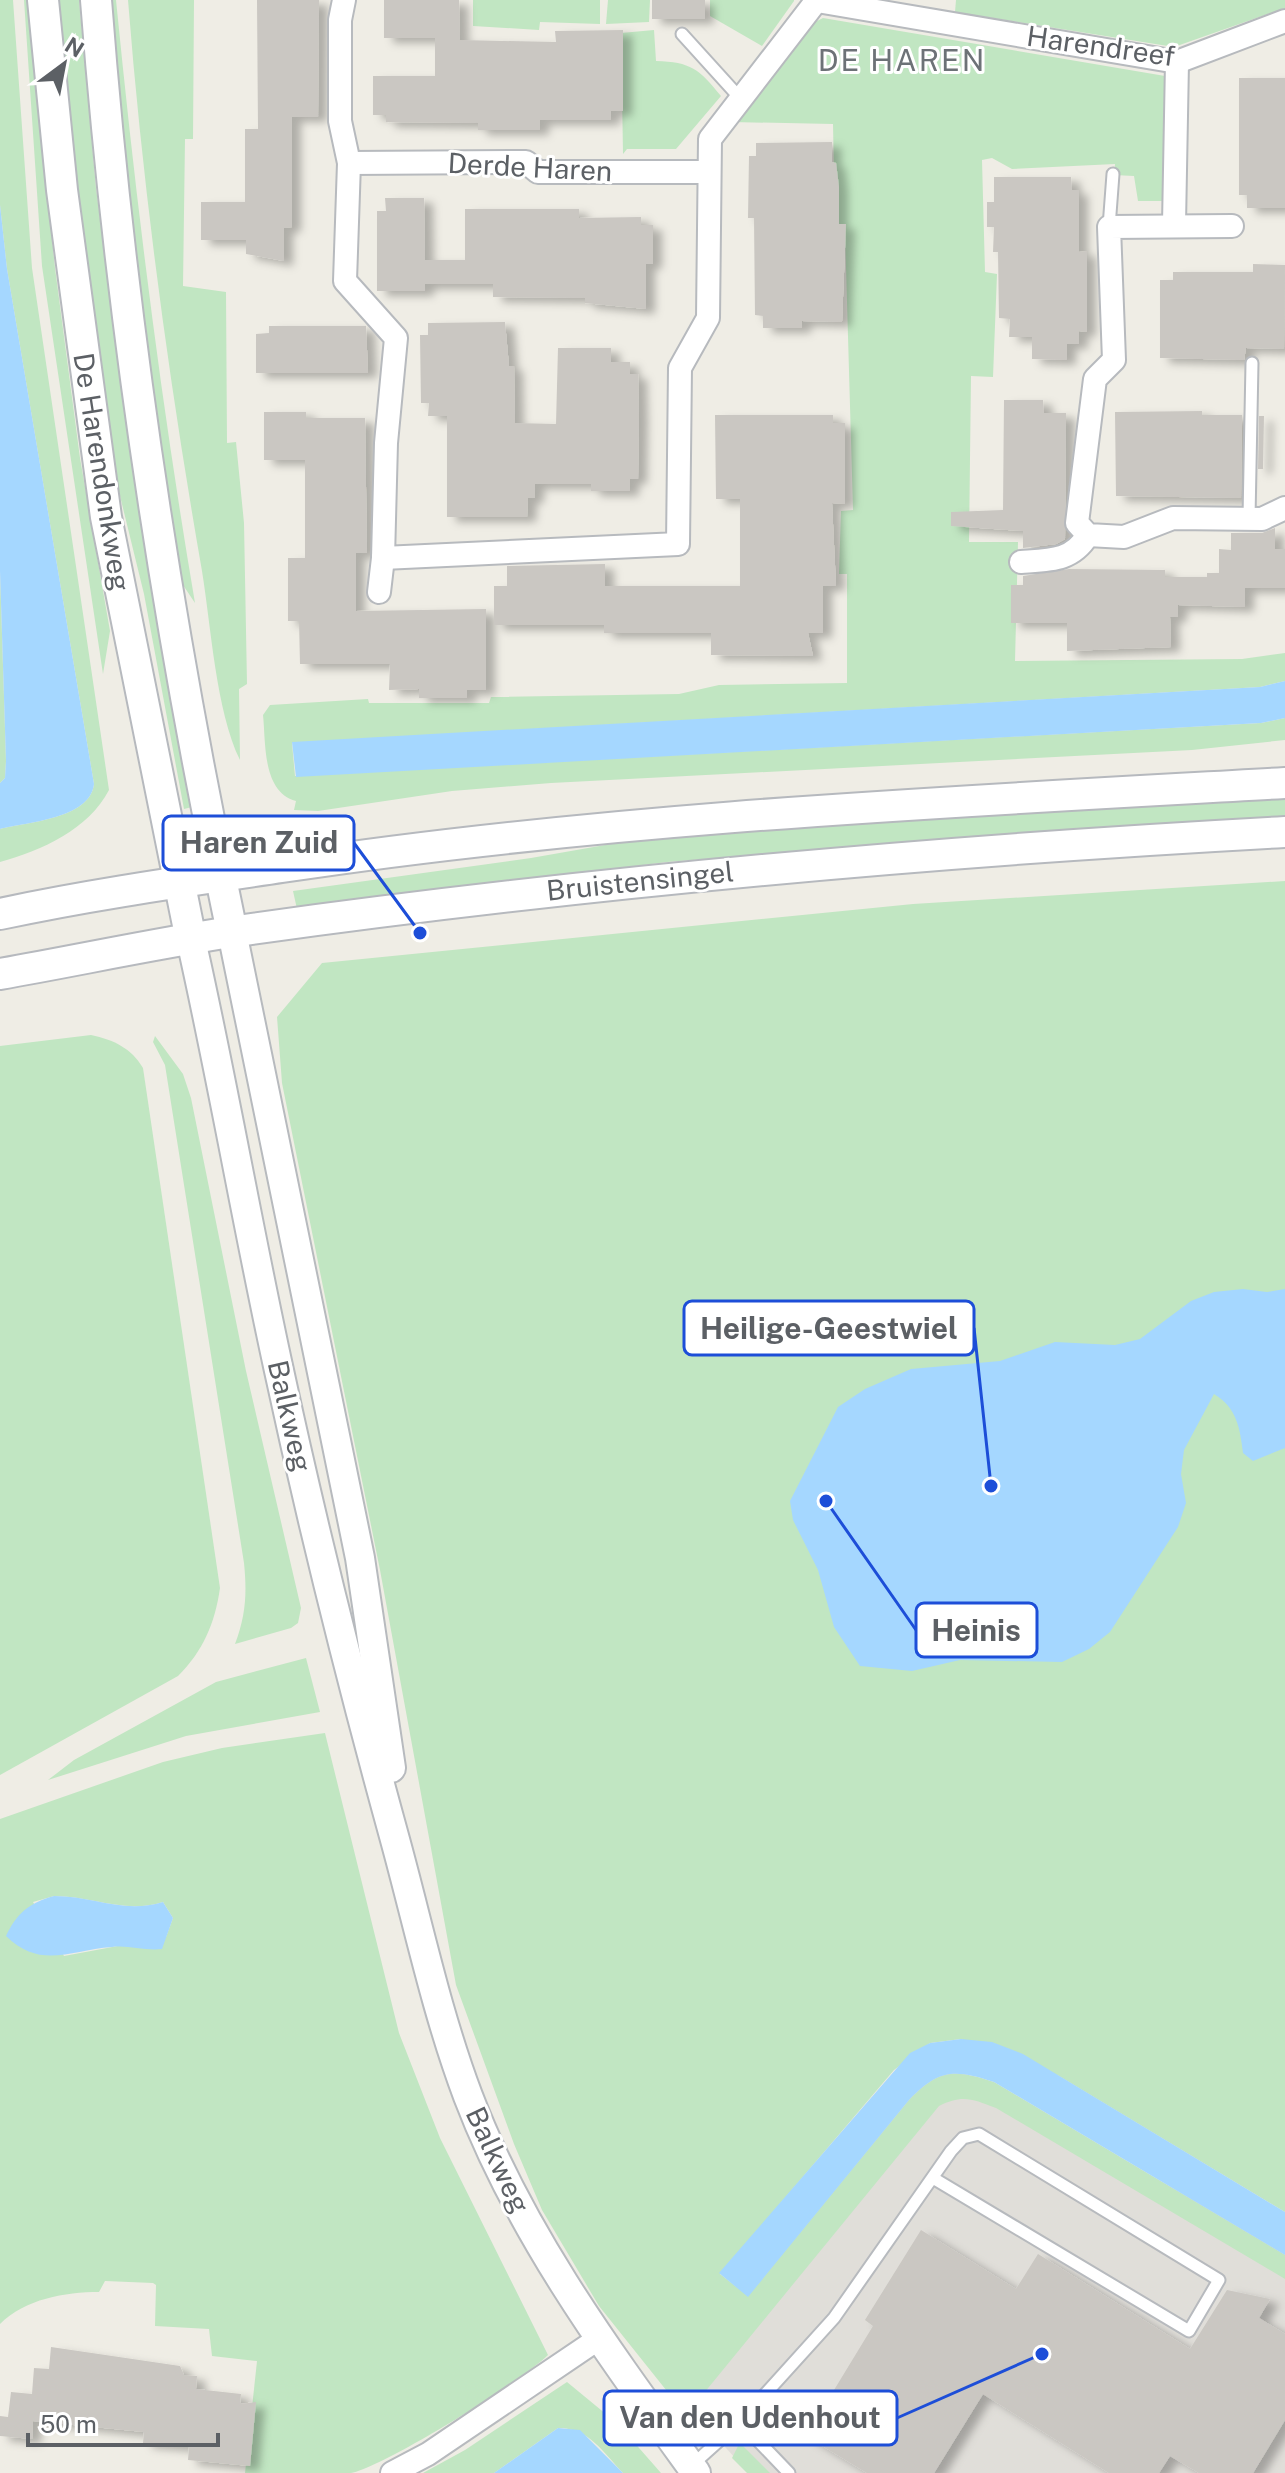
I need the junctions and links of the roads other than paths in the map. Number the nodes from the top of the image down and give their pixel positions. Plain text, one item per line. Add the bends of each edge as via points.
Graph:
1 (43, 0) edge
2 (96, 0) edge
3 (344, 0) edge
4 (817, 0) edge
5 (1285, 21) edge
6 (682, 34) dead end
7 (1177, 62) junction
8 (740, 98) junction
9 (349, 163) junction
10 (708, 172) junction
11 (1113, 174) dead end
12 (1174, 224) junction
13 (1232, 226) dead end
14 (1109, 227) junction
15 (1252, 363) dead end
16 (1285, 508) edge
17 (1249, 518) junction
18 (1088, 535) junction
19 (383, 558) junction
20 (1021, 562) dead end
21 (379, 592) dead end
22 (1285, 783) edge
23 (1285, 832) edge
24 (220, 875) junction
25 (178, 882) junction
26 (0, 914) edge
27 (232, 932) junction
28 (191, 940) junction
29 (0, 974) edge
30 (408, 1888) junction
31 (933, 2178) junction
32 (598, 2339) junction
33 (740, 2422) junction
34 (705, 2468) edge
35 (392, 2473) edge
36 (789, 2473) edge

1 - 25 main road, De Harendonkweg via 62,190 106,517
2 - 24 main road, De Harendonkweg via 111,191 166,585
3 - 9 street via 340,121
4 - 7 street, Harendreef
4 - 8 street, Harendreef
5 - 7 street, Harendreef
6 - 8 lane
7 - 12 street
8 - 10 street, Harendreef via 710,139
9 - 10 street, Derde Haren via 526,162 538,172
9 - 19 street via 345,281 396,338
10 - 19 street via 708,318 680,368 678,544
11 - 14 lane
12 - 13 street
12 - 14 street
14 - 18 street via 1114,360 1095,379 1077,523
15 - 17 lane
16 - 17 street via 1262,519
17 - 18 street via 1173,518 1124,537
18 - 20 street via 1064,559
19 - 21 street
22 - 24 main road, Bruistensingel via 662,821
23 - 27 main road, Bruistensingel via 659,878
24 - 25 main road, Bruistensingel
24 - 27 main road, De Harendonkweg
25 - 26 main road, Bruistensingel
25 - 28 main road, De Harendonkweg
27 - 28 main road, Bruistensingel
27 - 30 street, Balkweg via 360,1558
28 - 29 main road, Bruistensingel
28 - 30 street, Balkweg via 282,1383 354,1691
30 - 32 street, Balkweg via 427,1972 469,2098 523,2215
31 - 31 lane via 963,2138 979,2134 1219,2280 1189,2331
31 - 33 lane via 834,2318
32 - 34 street, Balkweg
32 - 35 street
33 - 34 lane
33 - 36 lane

